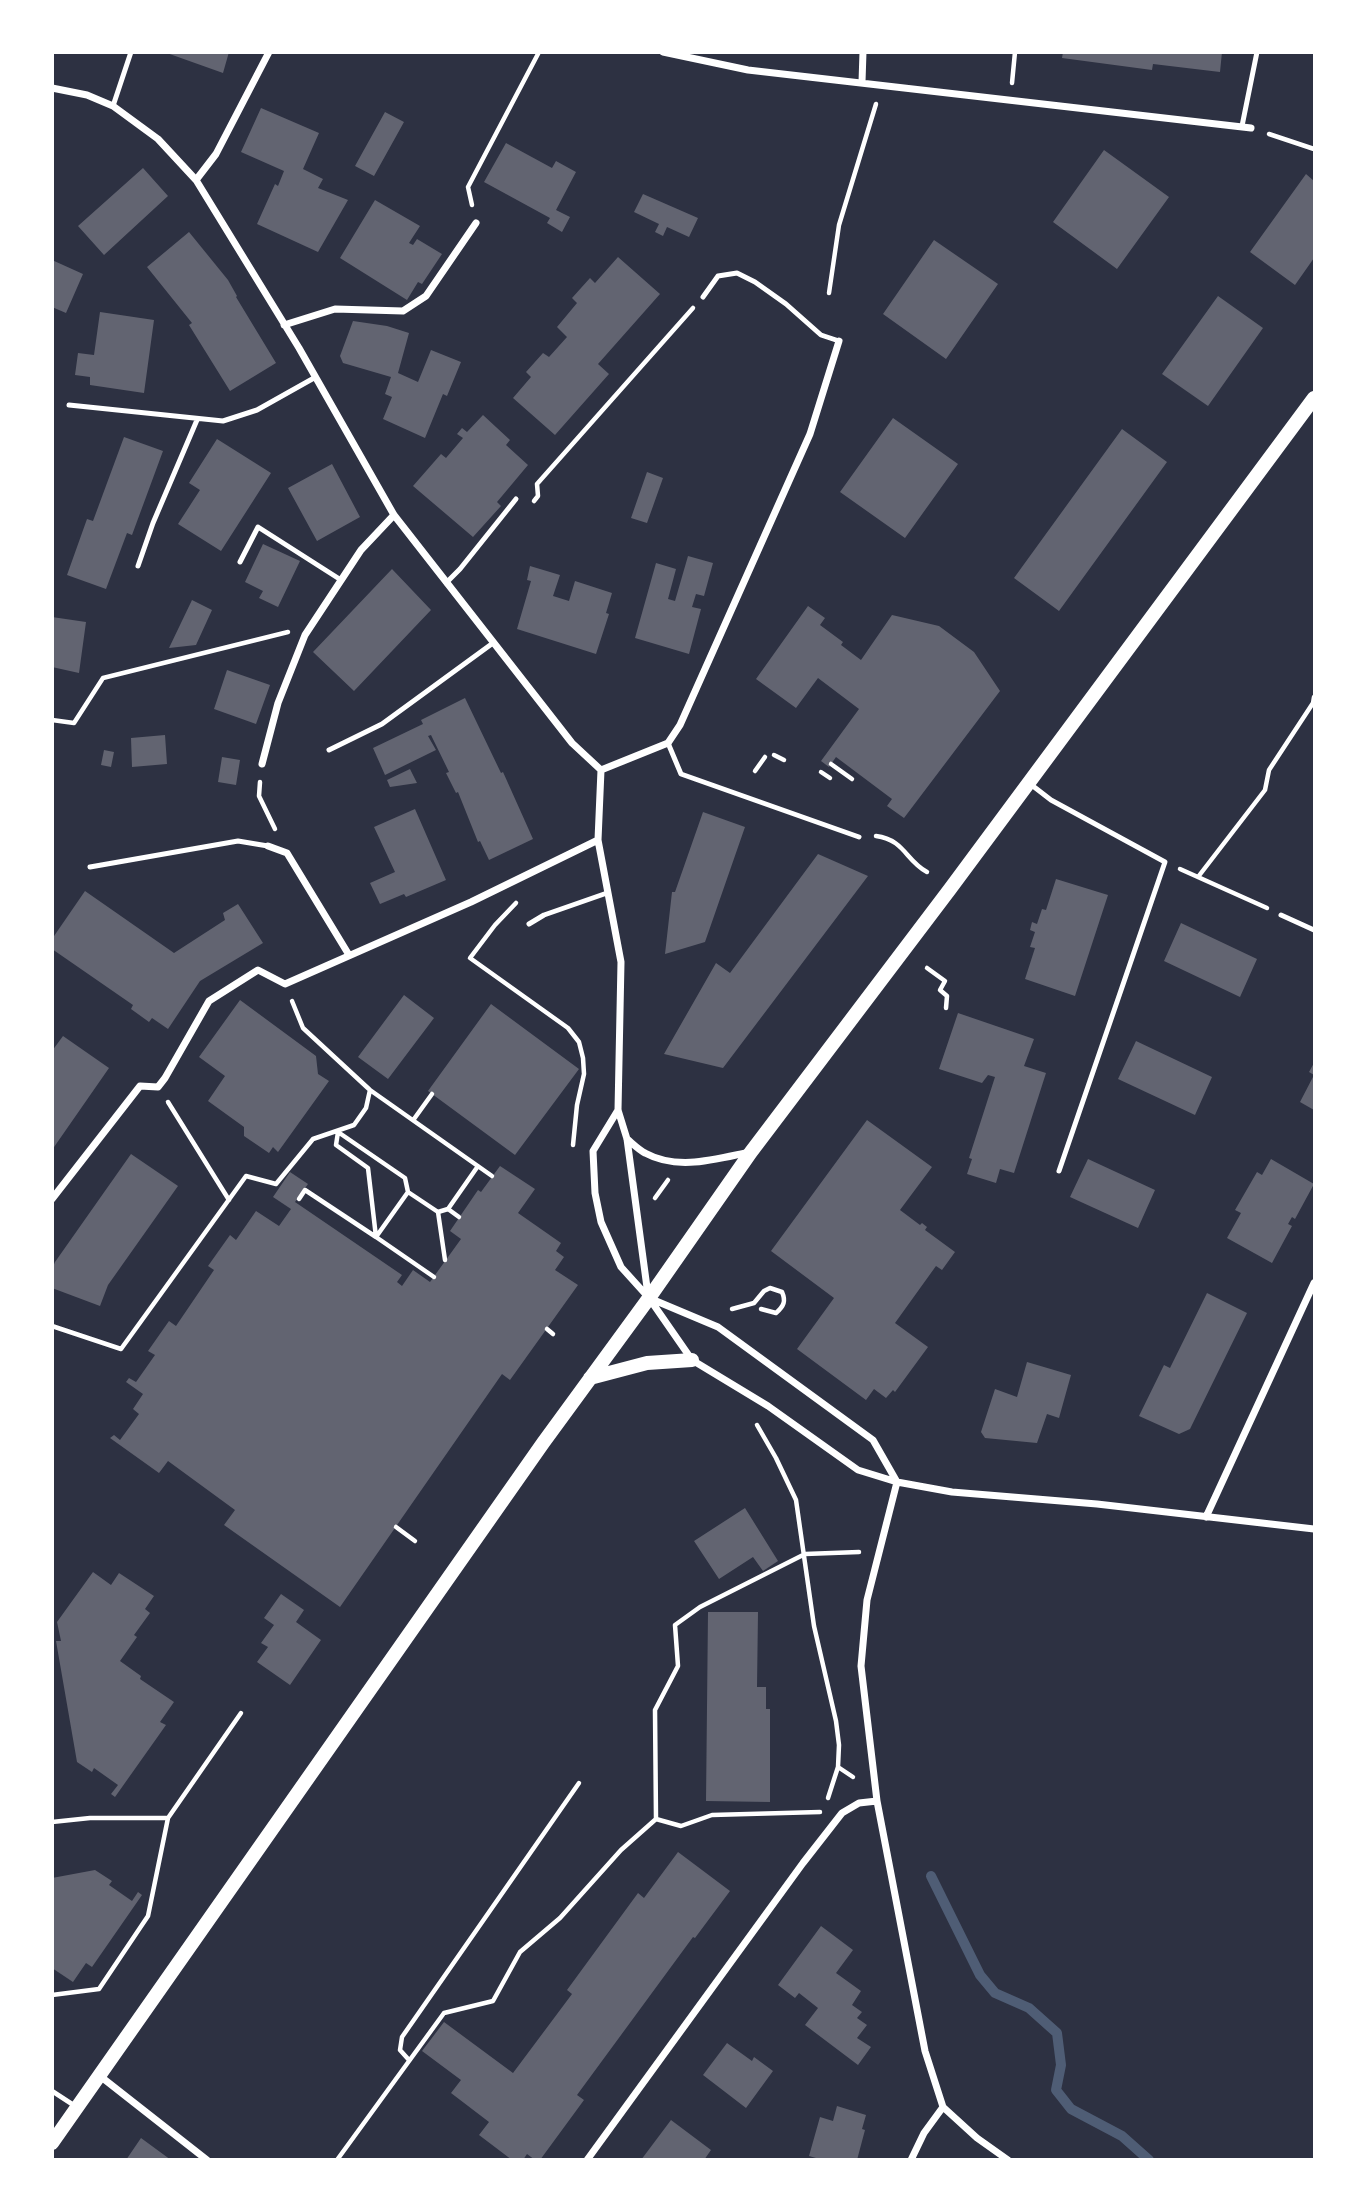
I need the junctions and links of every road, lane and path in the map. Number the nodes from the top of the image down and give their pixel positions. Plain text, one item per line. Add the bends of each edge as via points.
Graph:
1 (131, 52) edge
2 (269, 52) edge
3 (539, 52) edge
4 (663, 52) edge
5 (863, 52) edge
6 (1257, 52) edge
7 (862, 82) junction
8 (52, 88) edge
9 (113, 106) junction
10 (1242, 126) junction
11 (1251, 128) joint
12 (1314, 149) edge
13 (196, 180) junction
14 (476, 223) joint
15 (829, 293) dead end
16 (703, 297) joint
17 (284, 325) junction
18 (839, 341) joint
19 (314, 378) junction
20 (1314, 398) edge
21 (69, 405) dead end
22 (197, 420) junction
23 (516, 499) dead end
24 (530, 505) dead end
25 (394, 515) junction
26 (240, 562) dead end
27 (138, 566) dead end
28 (341, 579) junction
29 (446, 583) junction
30 (305, 635) junction
31 (494, 643) junction
32 (1314, 697) edge
33 (52, 720) edge
34 (668, 743) junction
35 (329, 750) dead end
36 (774, 755) dead end
37 (765, 757) dead end
38 (784, 760) dead end
39 (262, 764) joint
40 (831, 764) dead end
41 (601, 771) junction
42 (755, 771) dead end
43 (821, 772) dead end
44 (830, 778) dead end
45 (852, 779) dead end
46 (1028, 783) junction
47 (859, 837) joint
48 (598, 840) junction
49 (268, 846) joint
50 (286, 853) junction
51 (1165, 862) junction
52 (90, 867) dead end
53 (927, 872) dead end
54 (1198, 877) junction
55 (607, 893) junction
56 (519, 900) dead end
57 (1281, 915) joint
58 (529, 924) dead end
59 (1314, 930) edge
60 (349, 955) junction
61 (927, 968) dead end
62 (285, 984) junction
63 (946, 1008) dead end
64 (158, 1087) junction
65 (370, 1090) junction
66 (432, 1094) dead end
67 (618, 1110) junction
68 (414, 1119) junction
69 (338, 1132) junction
70 (628, 1139) junction
71 (573, 1152) dead end
72 (751, 1152) junction
73 (478, 1166) junction
74 (1059, 1171) dead end
75 (492, 1176) dead end
76 (670, 1178) dead end
77 (408, 1192) junction
78 (52, 1199) edge
79 (299, 1199) dead end
80 (229, 1200) junction
81 (652, 1201) dead end
82 (447, 1209) junction
83 (438, 1212) junction
84 (459, 1217) dead end
85 (376, 1237) junction
86 (445, 1260) dead end
87 (434, 1277) dead end
88 (1314, 1283) edge
89 (649, 1298) junction
90 (732, 1309) dead end
91 (761, 1309) dead end
92 (52, 1326) edge
93 (547, 1329) dead end
94 (552, 1334) dead end
95 (692, 1360) junction
96 (590, 1378) junction
97 (757, 1425) dead end
98 (897, 1482) junction
99 (1206, 1517) junction
100 (396, 1527) dead end
101 (1314, 1529) edge
102 (415, 1541) dead end
103 (859, 1552) dead end
104 (804, 1554) junction
105 (241, 1713) dead end
106 (838, 1767) junction
107 (853, 1777) dead end
108 (579, 1783) dead end
109 (877, 1801) junction
110 (827, 1803) dead end
111 (820, 1812) dead end
112 (168, 1818) junction
113 (656, 1819) junction
114 (52, 1822) edge
115 (52, 1995) edge
116 (409, 2060) junction
117 (100, 2076) junction
118 (52, 2091) edge
119 (943, 2107) junction
120 (77, 2108) junction
121 (52, 2143) edge
122 (207, 2160) edge
123 (338, 2160) edge
124 (587, 2160) edge
125 (911, 2160) edge
126 (1008, 2160) edge

1 - 9 lane
2 - 13 street via 216,153
3 - 14 path via 468,187
4 - 7 street via 748,70
5 - 7 street
6 - 10 lane
7 - 10 street
7 - 15 path via 877,101 839,225
8 - 9 street
9 - 13 street via 158,139
10 - 11 street
11 - 12 path
13 - 17 street
14 - 17 street via 426,296 403,312 335,309
16 - 18 lane via 718,276 737,272 786,304 821,335
16 - 24 path via 537,484 538,496
17 - 19 street
18 - 34 street via 810,434
19 - 22 lane via 257,410 223,421
19 - 25 street
20 - 46 main road
21 - 22 lane
22 - 27 lane
23 - 29 lane
25 - 28 street
25 - 29 street
26 - 28 lane via 258,527
28 - 30 street
29 - 31 street
30 - 33 path via 295,630 103,678 74,723
30 - 39 street via 278,702
31 - 35 lane via 382,724
31 - 41 street via 572,743
32 - 54 path via 1269,770 1265,790
34 - 41 street
34 - 47 lane via 681,774
36 - 38 path
37 - 42 path
39 - 50 path via 259,796
40 - 45 path
41 - 48 street
43 - 44 path
46 - 51 lane
46 - 72 main road
47 - 53 path via 879,836 901,845 915,866
48 - 55 street
48 - 60 street
49 - 50 street
49 - 52 lane via 239,841
50 - 60 street
51 - 54 path
51 - 74 lane
54 - 57 path
55 - 58 lane
55 - 67 street via 621,962
56 - 71 path via 470,958 568,1028 579,1042 584,1074
57 - 59 lane
60 - 62 street
61 - 63 path via 945,981 940,990 947,996
62 - 64 street via 258,970 209,1001
62 - 65 path via 303,1028
64 - 78 street via 140,1087
64 - 80 path
65 - 68 path
65 - 69 path via 366,1108 354,1125
66 - 68 path
67 - 70 street
67 - 89 street via 593,1151 595,1193 601,1222 621,1267
68 - 73 path
69 - 77 path via 405,1178
69 - 80 path via 313,1139 282,1181 276,1184 246,1176
69 - 85 path via 336,1145 368,1168
70 - 72 street via 646,1154 673,1162
70 - 89 street
72 - 89 main road
73 - 75 path
73 - 82 path
76 - 81 path
77 - 83 path
77 - 85 path
79 - 85 path via 305,1191
80 - 92 path via 121,1349
82 - 83 path
82 - 84 path
83 - 86 path
85 - 87 path
88 - 99 street
89 - 95 street
89 - 96 main road
89 - 98 street via 718,1327 873,1440
90 - 91 path via 754,1303 770,1288 782,1292 785,1299 776,1313
93 - 94 path
95 - 96 main road via 647,1363
95 - 98 street via 768,1406 858,1470
96 - 117 main road
97 - 104 path via 796,1500
98 - 99 street via 952,1492
98 - 109 street via 867,1600 861,1665
99 - 101 street
100 - 102 path
103 - 104 path
104 - 106 path via 814,1626 836,1721
104 - 113 path via 700,1607 675,1625 678,1667 655,1710
105 - 112 path
106 - 107 path
106 - 110 path
108 - 116 path via 402,2037 400,2050
109 - 119 street via 925,2051
109 - 124 street via 859,1803 842,1813
111 - 113 path via 712,1815 681,1826
112 - 114 path
112 - 115 path via 148,1916 99,1989
113 - 116 path via 621,1850 560,1918 520,1952 493,2001 444,2013
116 - 123 path
117 - 120 main road
117 - 122 street
118 - 120 lane
119 - 125 street
119 - 126 street
120 - 121 main road

